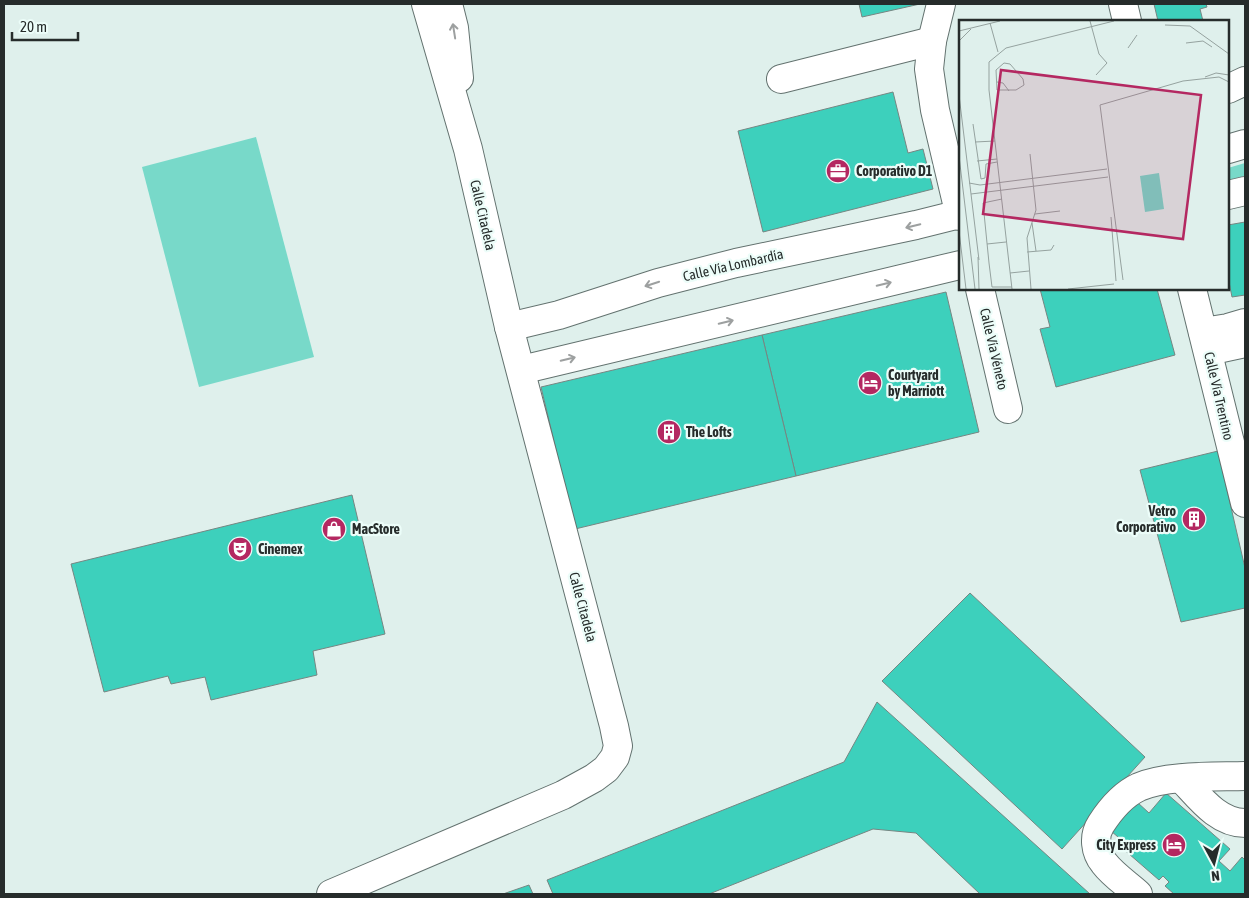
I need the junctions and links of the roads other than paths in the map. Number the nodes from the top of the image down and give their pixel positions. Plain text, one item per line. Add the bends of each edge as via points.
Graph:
1 (426, 4) edge
2 (448, 4) edge
3 (941, 4) edge
4 (1123, 4) edge
5 (1127, 20) edge
6 (932, 41) junction
7 (781, 79) dead end
8 (1245, 81) edge
9 (1229, 89) edge
10 (1245, 144) edge
11 (468, 149) junction
12 (1229, 149) edge
13 (1245, 191) edge
14 (1229, 195) edge
15 (959, 211) edge
16 (959, 215) edge
17 (959, 265) edge
18 (980, 290) edge
19 (1192, 290) edge
20 (1245, 323) edge
21 (509, 326) junction
22 (1206, 342) junction
23 (1245, 343) edge
24 (521, 370) junction
25 (1008, 409) dead end
26 (1240, 460) edge
27 (1245, 503) edge
28 (1245, 776) edge
29 (1182, 779) junction
30 (1245, 823) edge
31 (331, 894) edge
32 (1138, 894) edge

1 - 11 street, Calle Citadela
11 -> 2 street, Calle Citadela via 454,28
3 - 6 street
4 - 5 street
6 - 7 street
6 - 15 street via 929,69 935,110
8 - 9 street
10 - 12 street
11 - 21 street, Calle Citadela
13 - 14 street
16 -> 21 street, Calle Vía Lombardía via 727,265 658,282 560,315
24 -> 17 street
18 - 25 street, Calle Vía Véneto
19 - 22 street, Calle Vía Trentino
20 - 22 street via 1228,328
21 - 24 street, Calle Citadela
22 - 23 street
22 - 26 street, Calle Vía Trentino
24 - 31 street, Calle Citadela via 614,726 618,746 615,757 606,770 563,794
26 - 27 street, Calle Vía Trentino
28 - 29 street
29 - 30 street via 1217,814 1228,821
29 - 32 street via 1164,780 1139,788 1114,808 1098,828 1096,843 1103,862

